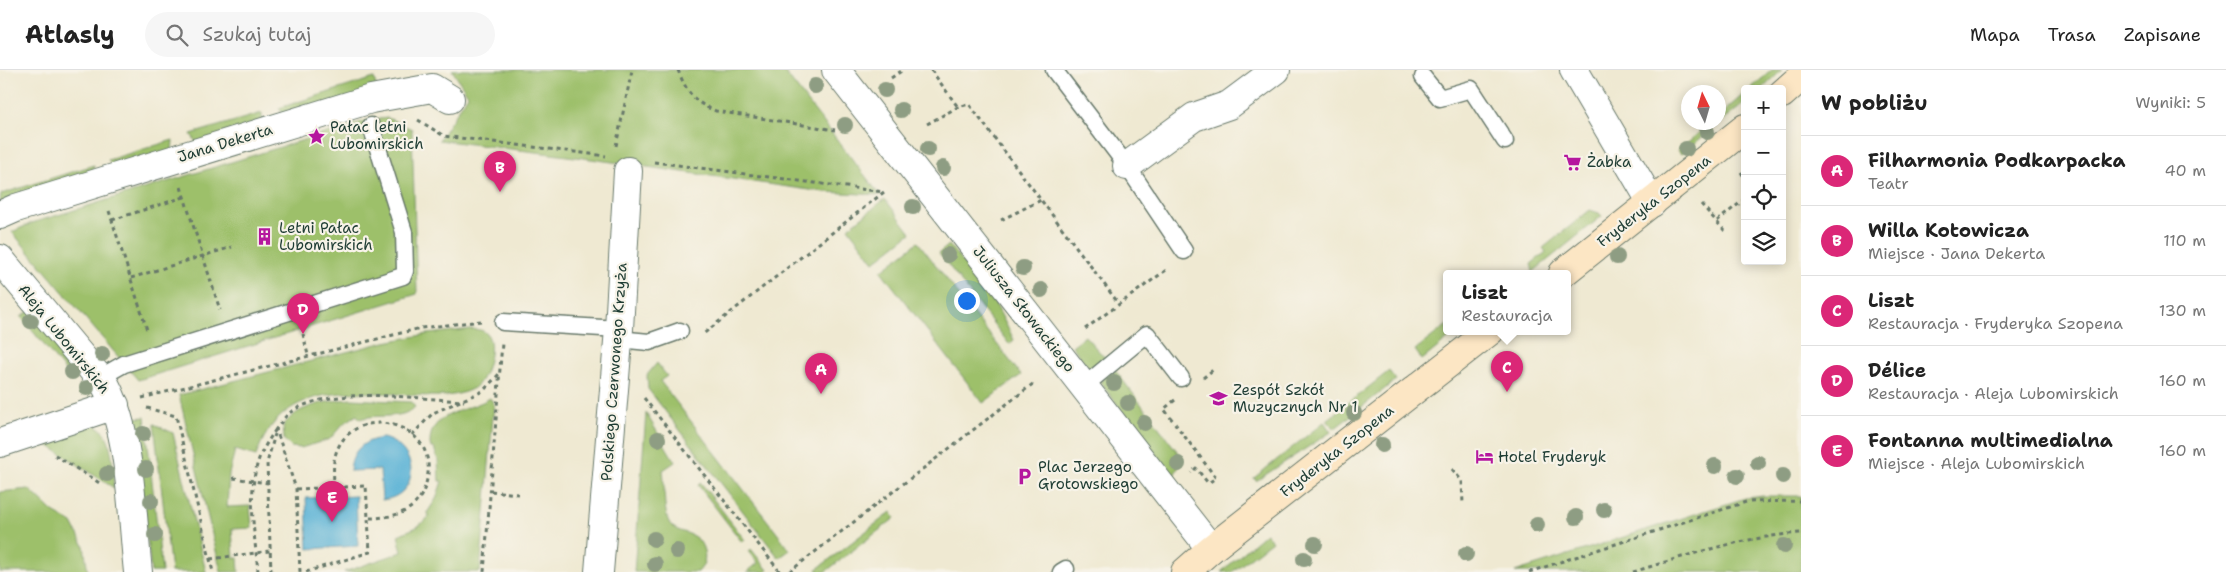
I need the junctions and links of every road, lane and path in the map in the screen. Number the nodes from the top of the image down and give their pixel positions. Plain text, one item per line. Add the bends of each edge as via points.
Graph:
1 (632, 70) edge
2 (678, 70) edge
3 (836, 70) edge
4 (903, 70) edge
5 (931, 70) edge
6 (1054, 70) edge
7 (1276, 70) edge
8 (1574, 70) edge
9 (1423, 77) dead end
10 (1801, 77) edge
11 (891, 78) dead end
12 (1786, 90) edge
13 (450, 99) dead end
14 (958, 107) junction
15 (417, 120) dead end
16 (927, 124) dead end
17 (371, 126) dead end
18 (835, 130) dead end
19 (1743, 130) edge
20 (1505, 141) dead end
21 (653, 162) dead end
22 (621, 164) junction
23 (1127, 166) junction
24 (1740, 172) dead end
25 (1742, 175) edge
26 (181, 187) dead end
27 (184, 197) junction
28 (1041, 200) junction
29 (1652, 203) junction
30 (1741, 203) edge
31 (1701, 204) dead end
32 (109, 211) dead end
33 (0, 215) edge
34 (112, 220) junction
35 (1000, 220) dead end
36 (1717, 221) junction
37 (1725, 231) dead end
38 (232, 247) dead end
39 (1184, 251) joint
40 (203, 256) junction
41 (2, 268) edge
42 (1567, 270) edge
43 (131, 278) junction
44 (1119, 304) junction
45 (469, 321) dead end
46 (503, 322) joint
47 (1084, 329) dead end
48 (680, 331) joint
49 (227, 332) junction
50 (303, 334) dead end
51 (618, 334) junction
52 (1485, 335) edge
53 (155, 354) junction
54 (308, 355) junction
55 (1214, 369) dead end
56 (500, 373) junction
57 (99, 378) junction
58 (1181, 378) dead end
59 (1199, 381) dead end
60 (1034, 383) dead end
61 (1084, 386) junction
62 (644, 398) dead end
63 (1178, 398) dead end
64 (464, 401) junction
65 (116, 405) junction
66 (147, 408) dead end
67 (276, 429) junction
68 (412, 435) junction
69 (11, 439) edge
70 (1452, 469) dead end
71 (1191, 473) dead end
72 (233, 478) dead end
73 (254, 481) junction
74 (268, 483) junction
75 (334, 488) junction
76 (296, 489) junction
77 (491, 491) junction
78 (518, 494) dead end
79 (1801, 501) edge
80 (130, 502) junction
81 (1463, 504) dead end
82 (368, 518) junction
83 (1801, 533) edge
84 (1211, 549) junction
85 (270, 551) junction
86 (256, 552) junction
87 (210, 559) junction
88 (777, 568) junction
89 (138, 572) edge
90 (213, 572) edge
91 (258, 572) edge
92 (271, 572) edge
93 (300, 572) edge
94 (306, 572) edge
95 (484, 572) edge
96 (599, 572) edge
97 (772, 572) edge
98 (780, 572) edge
99 (789, 572) edge
100 (1185, 572) edge
101 (1529, 572) edge
102 (1632, 572) edge

1 - 22 path
2 - 18 path via 692,97 716,112
3 - 61 street, Juliusza Słowackiego
4 - 11 path
5 - 14 path
6 - 23 lane
7 - 23 street via 1229,105 1194,117
8 - 29 street
9 - 20 lane via 1440,98 1471,89
10 - 12 street
13 - 33 street, Jana Dekerta via 432,88 371,99
14 - 16 path
14 - 28 path via 969,104
15 - 22 path via 444,136
17 - 49 lane via 404,232 405,272 402,276
19 - 29 street, Fryderyka Szopena
21 - 48 path via 884,192 696,339
22 - 51 street, Polskiego Czerwonego Krzyża
23 - 39 lane
24 - 25 path
26 - 27 path
27 - 34 path
27 - 40 path
28 - 35 path
28 - 44 path
29 - 42 street, Fryderyka Szopena
30 - 36 path
31 - 36 path
32 - 34 path
34 - 43 path
36 - 37 path
38 - 40 path
39 - 44 path via 1175,263
40 - 43 path
40 - 49 path
41 - 57 street, Aleja Lubomirskich
43 - 53 path
44 - 47 path
45 - 54 path via 421,328
46 - 51 lane
46 - 56 path
48 - 51 lane via 649,342
49 - 53 lane
50 - 54 path
51 - 96 street, Polskiego Czerwonego Krzyża
52 - 84 street, Fryderyka Szopena
53 - 57 lane via 124,364
54 - 65 path
55 - 59 path
56 - 64 path via 483,391
56 - 77 path
57 - 65 street, Aleja Lubomirskich
58 - 61 lane via 1146,334
60 - 99 path
61 - 84 street, Juliusza Słowackiego
62 - 88 path
63 - 71 path via 1164,409 1216,478 1208,483 1196,468
64 - 67 path via 351,396 324,398 288,415
64 - 68 path via 433,413
65 - 69 street
65 - 80 street, Aleja Lubomirskich
66 - 87 path via 176,416
67 - 73 path via 260,457
67 - 74 path via 267,463
67 - 76 path
68 - 75 path via 399,425 385,422 359,427 339,447 334,461
68 - 82 path via 423,447 428,466 421,496 404,512
69 - 80 path
70 - 81 path via 1462,482
72 - 73 path
73 - 74 path
73 - 86 path
74 - 85 path
75 - 76 path
75 - 82 path via 366,486
76 - 93 path
77 - 78 path
77 - 95 path
79 - 101 path via 1746,502
80 - 89 street, Aleja Lubomirskich
82 - 94 path via 370,552
83 - 102 path via 1732,544
84 - 100 street, Fryderyka Szopena
85 - 86 path
85 - 92 path
86 - 87 path
86 - 91 path
87 - 90 path
88 - 97 path
88 - 98 path

